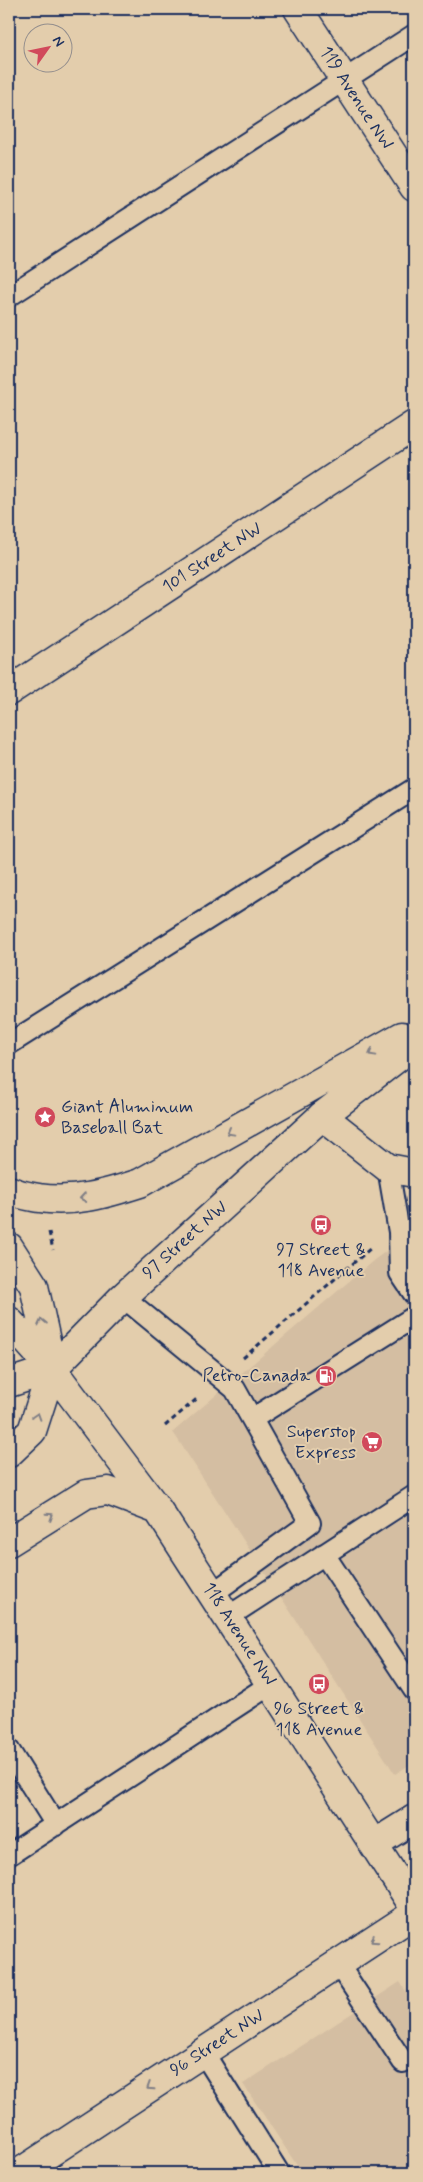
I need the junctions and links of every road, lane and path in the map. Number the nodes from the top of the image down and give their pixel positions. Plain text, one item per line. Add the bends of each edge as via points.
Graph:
1 (298, 9) edge
2 (414, 35) edge
3 (344, 80) junction
4 (414, 187) edge
5 (9, 296) edge
6 (414, 426) edge
7 (9, 691) edge
8 (414, 789) edge
9 (414, 1029) edge
10 (9, 1044) edge
11 (414, 1045) edge
12 (322, 1116) junction
13 (401, 1171) edge
14 (9, 1190) edge
15 (49, 1229) dead end
16 (399, 1232) junction
17 (9, 1247) edge
18 (51, 1248) dead end
19 (414, 1294) edge
20 (123, 1297) junction
21 (414, 1317) edge
22 (9, 1321) edge
23 (52, 1370) junction
24 (221, 1378) junction
25 (9, 1383) edge
26 (252, 1419) junction
27 (165, 1426) dead end
28 (9, 1454) edge
29 (414, 1496) edge
30 (158, 1510) junction
31 (9, 1542) edge
32 (324, 1554) junction
33 (212, 1594) junction
34 (228, 1617) junction
35 (271, 1684) junction
36 (414, 1690) edge
37 (9, 1750) edge
38 (414, 1819) edge
39 (56, 1824) junction
40 (374, 1844) junction
41 (9, 1856) edge
42 (414, 1907) edge
43 (414, 1914) edge
44 (338, 1964) junction
45 (203, 2052) junction
46 (404, 2062) dead end
47 (19, 2173) edge
48 (279, 2173) edge

1 - 3 main road, 119 Avenue NW
2 - 3 lane
3 - 4 main road, 119 Avenue NW
3 - 5 lane
6 - 7 main road, 101 Street NW
8 - 10 lane
9 -> 14 main road via 140,1183 99,1196 69,1200 17,1194
11 - 12 main road, 97 Street NW
12 - 13 main road
12 - 20 main road, 97 Street NW
13 - 16 lane
15 - 18 path
16 - 19 lane via 400,1273
16 - 24 path via 364,1252
23 -> 17 main road, 118 Avenue NW via 34,1286
20 - 23 main road, 97 Street NW
20 - 24 lane
21 - 26 lane
22 - 23 main road, 118 Avenue NW
23 - 25 main road, 97 Street NW
28 -> 23 main road, 97 Street NW via 32,1431
23 - 30 main road, 118 Avenue NW
24 - 26 lane via 236,1389
24 - 27 path
26 - 33 lane via 310,1523
29 - 32 lane
31 -> 30 main road via 86,1494 108,1491
30 - 33 main road, 118 Avenue NW
32 - 34 lane
32 - 36 lane
33 - 34 main road, 118 Avenue NW
34 - 35 main road, 118 Avenue NW
35 - 39 lane
35 - 40 main road, 118 Avenue NW
37 - 39 lane
38 - 40 main road
39 - 41 lane
40 - 42 main road, 118 Avenue NW
43 -> 44 main road, 96 Street NW
44 - 45 main road, 96 Street NW
44 - 46 lane
45 -> 47 main road, 96 Street NW
45 - 48 lane

